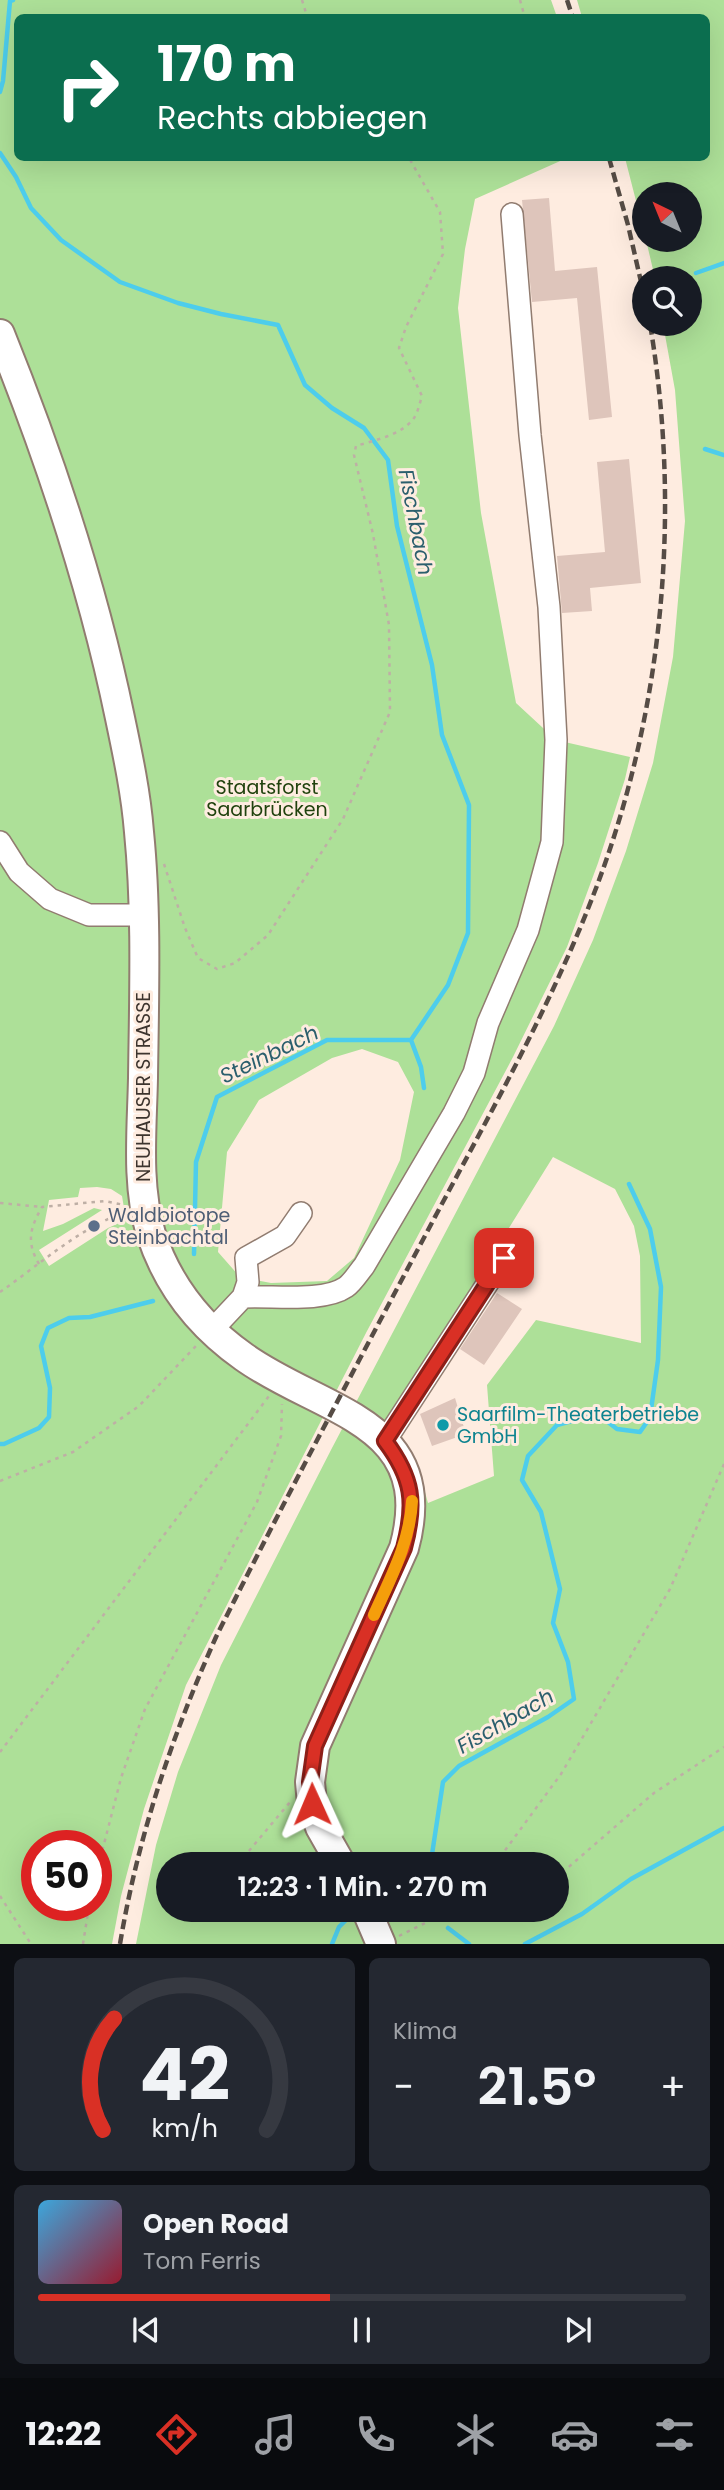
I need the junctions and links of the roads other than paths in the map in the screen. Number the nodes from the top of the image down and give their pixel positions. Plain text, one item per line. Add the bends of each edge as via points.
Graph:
1 (512, 214) dead end
2 (0, 334) edge
3 (0, 842) edge
4 (142, 915) junction
5 (301, 1213) dead end
6 (504, 1258) dead end
7 (243, 1297) junction
8 (202, 1340) junction
9 (385, 1441) junction
10 (334, 1852) edge
11 (375, 1922) edge
12 (387, 1941) edge

1 - 7 street via 550,619 556,740 552,842 528,930 488,1023 474,1073 364,1266 347,1286 333,1293
2 - 4 main road, NEUHAUSER STRASSE via 86,580 115,695 133,782
3 - 4 street via 19,872 50,899 89,915
4 - 8 main road, NEUHAUSER STRASSE via 145,1208 151,1235 176,1289 192,1311
5 - 7 street via 285,1236 246,1258 248,1282
6 - 9 street
7 - 8 street
8 - 9 main road, NEUHAUSER STRASSE via 363,1423
9 - 10 main road, NEUHAUSER STRASSE via 407,1475 411,1523 315,1746 312,1804
11 - 12 main road

